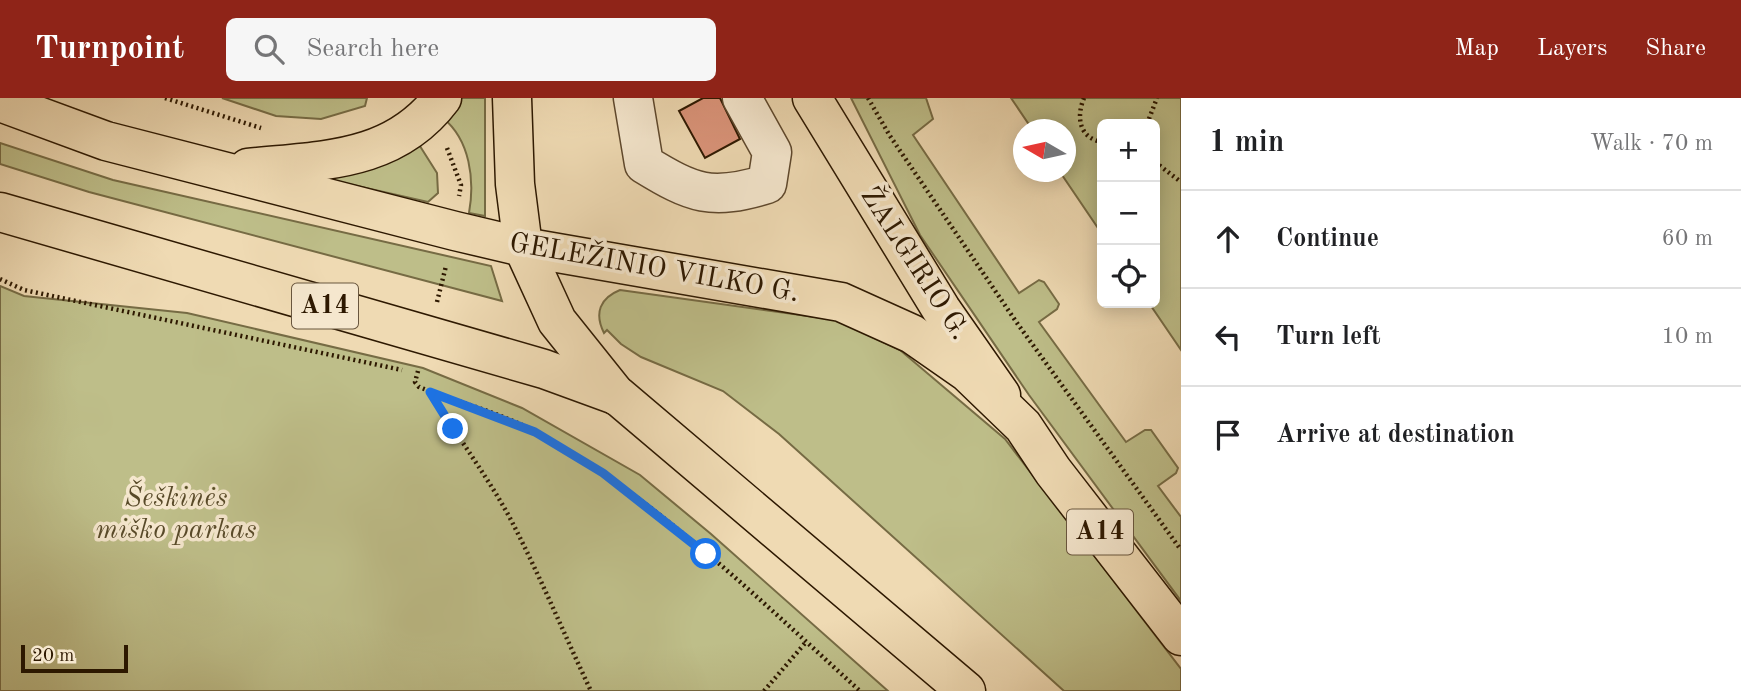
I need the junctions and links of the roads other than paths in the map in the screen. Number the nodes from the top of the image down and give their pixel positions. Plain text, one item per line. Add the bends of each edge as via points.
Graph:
1 (442, 98) edge
2 (512, 98) edge
3 (633, 98) edge
4 (742, 98) edge
5 (812, 98) edge
6 (0, 102) edge
7 (223, 171) junction
8 (0, 212) edge
9 (523, 247) junction
10 (618, 396) junction
11 (1023, 426) junction
12 (1181, 636) edge
13 (966, 691) edge

1 - 7 main road via 425,121 381,147 340,158
2 - 9 main road
3 - 4 lane via 644,164 685,189 733,194 767,184 772,152
5 - 11 main road, ŽALGIRIO G. via 941,309
6 - 7 main road, GELEŽINIO VILKO G. / A14 via 106,141
7 - 9 main road, GELEŽINIO VILKO G. / A14
8 - 10 main road, A14 via 544,369
9 - 10 main road via 557,321
9 - 11 main road, GELEŽINIO VILKO G. / A14 via 841,302 912,334 968,373
10 - 13 main road, A14
11 - 12 main road, GELEŽINIO VILKO G. / A14

